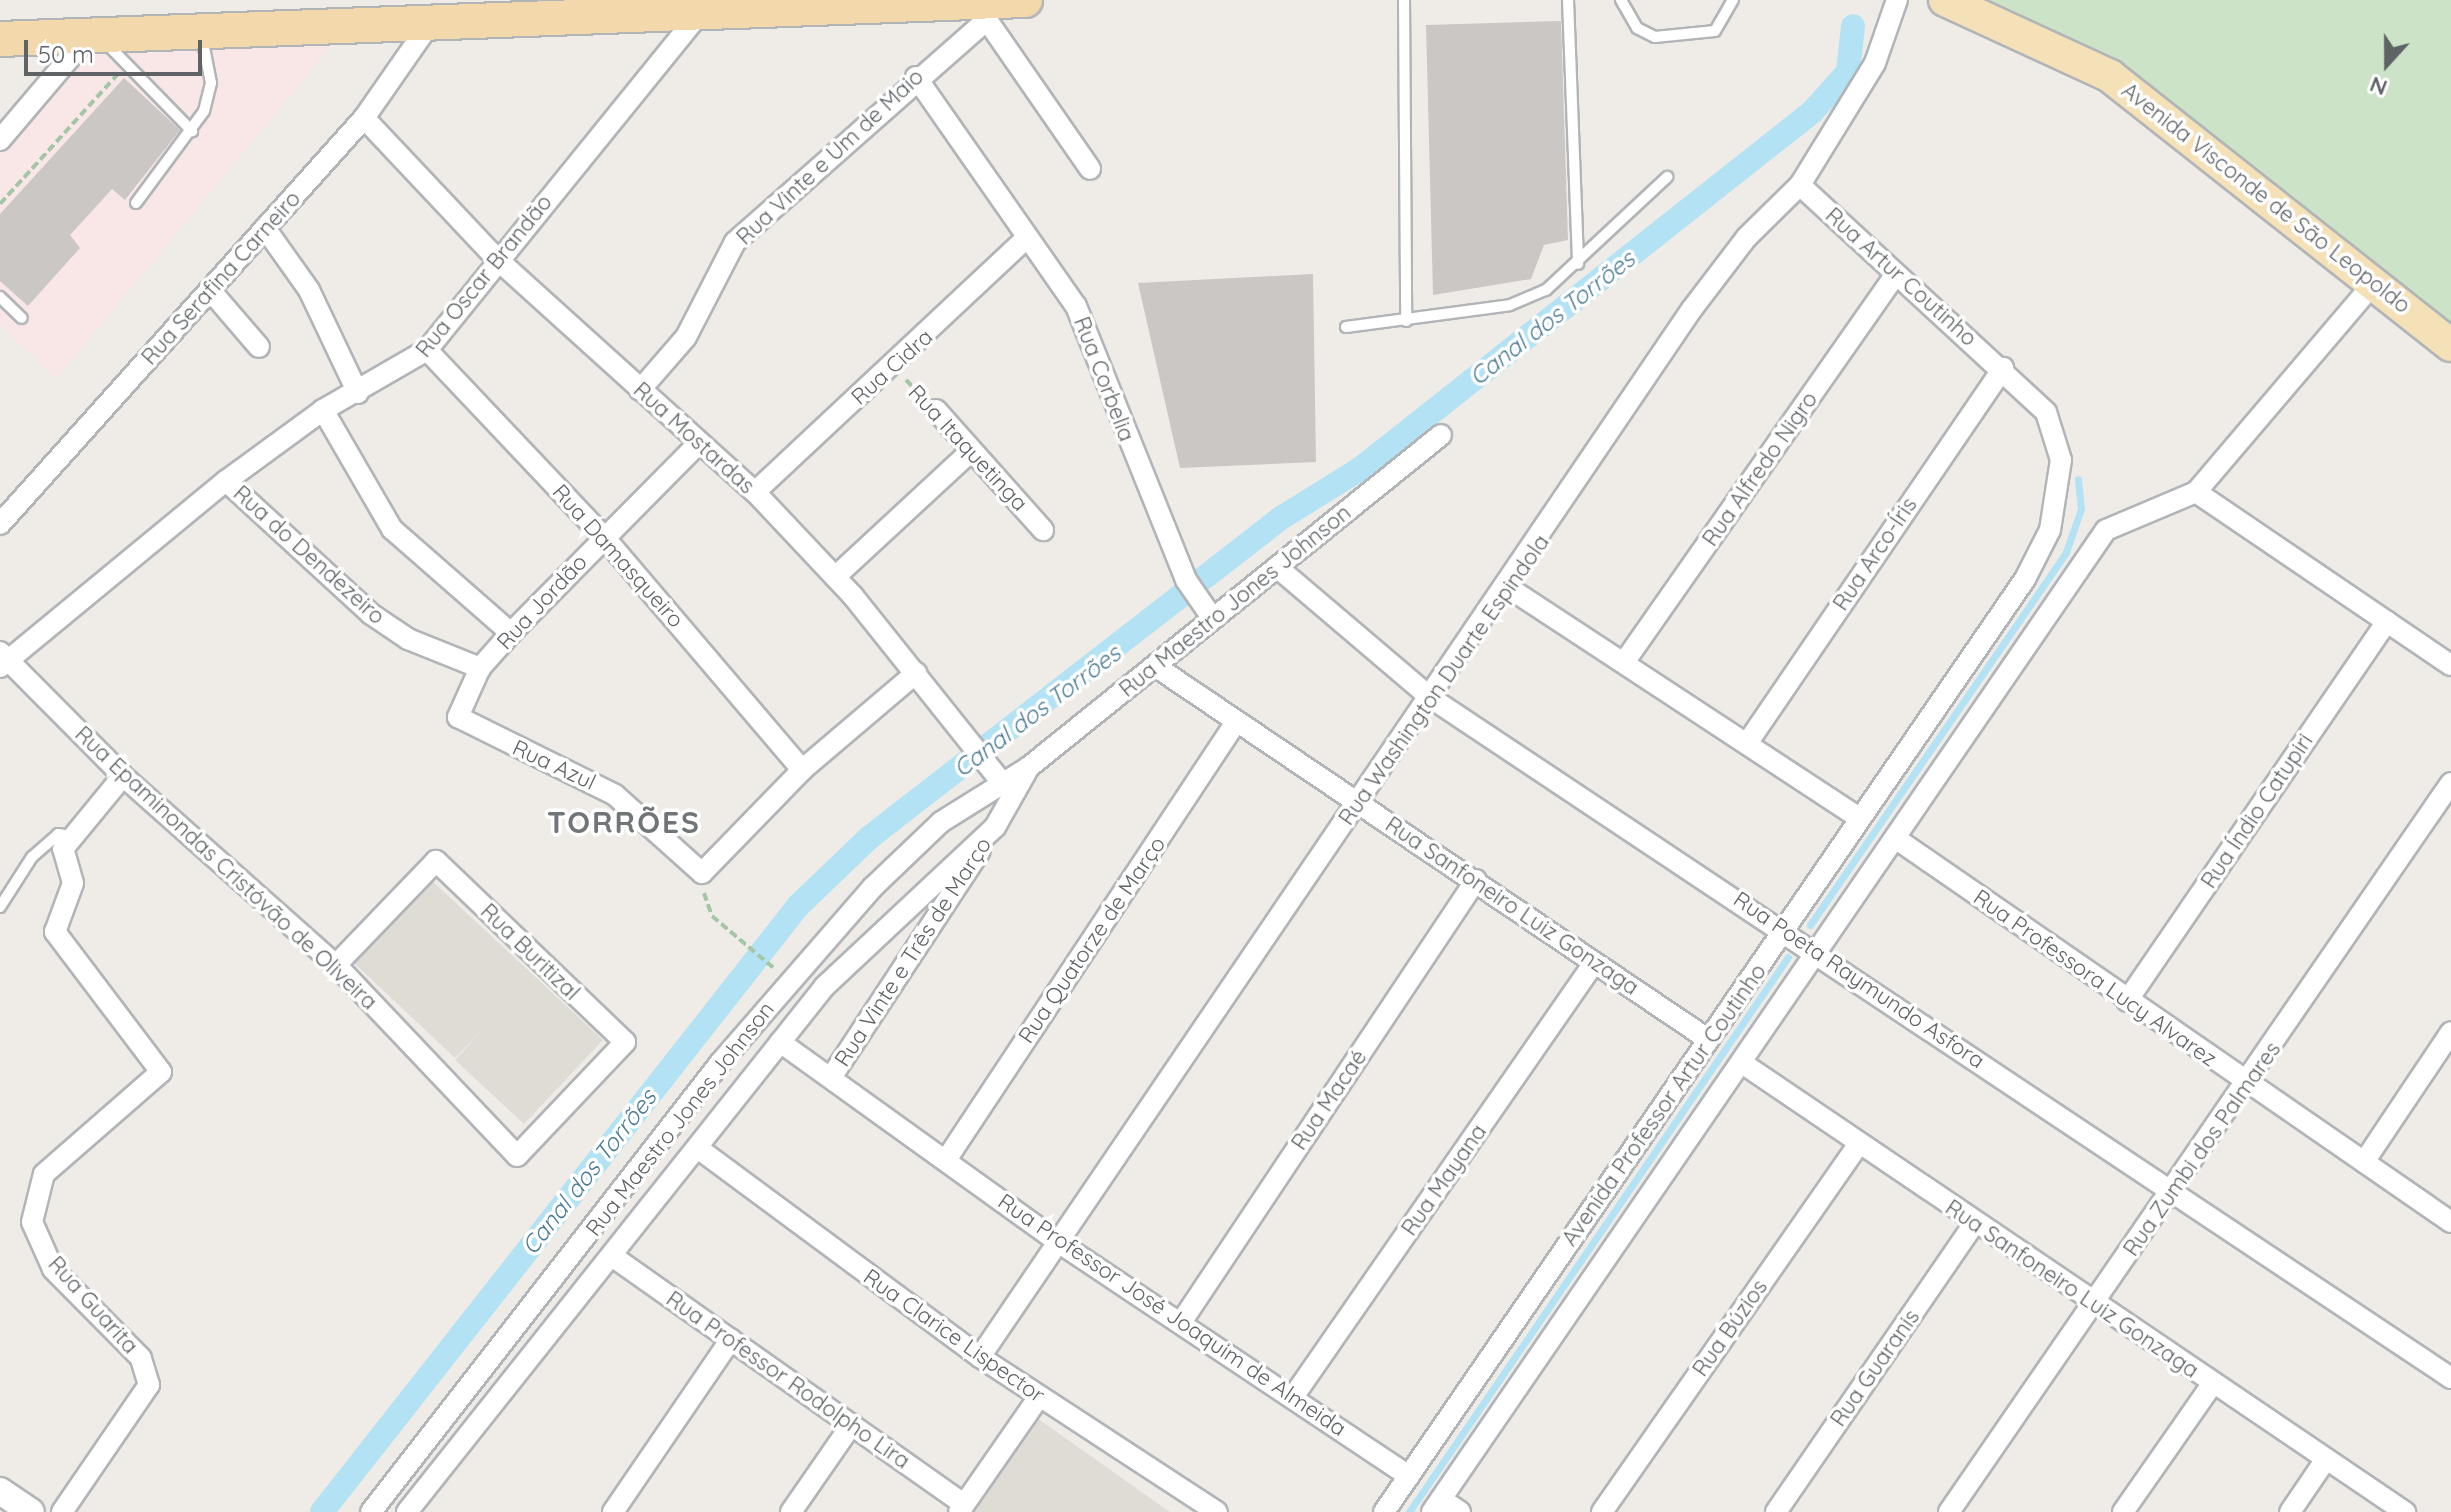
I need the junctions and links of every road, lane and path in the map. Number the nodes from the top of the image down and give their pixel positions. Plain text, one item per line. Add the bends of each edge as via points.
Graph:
1 (1025, 0) edge
2 (1404, 0) edge
3 (1568, 0) edge
4 (1621, 0) edge
5 (1733, 0) edge
6 (1897, 0) edge
7 (1945, 0) edge
8 (983, 10) edge
9 (700, 13) junction
10 (431, 22) junction
11 (201, 32) junction
12 (94, 35) junction
13 (0, 39) edge
14 (126, 64) junction
15 (916, 77) junction
16 (364, 118) junction
17 (192, 131) junction
18 (0, 140) edge
19 (1090, 169) dead end
20 (1667, 177) dead end
21 (1800, 185) junction
22 (136, 203) dead end
23 (0, 204) edge
24 (265, 228) junction
25 (1026, 238) junction
26 (498, 260) junction
27 (1578, 264) junction
28 (1895, 276) junction
29 (2373, 284) junction
30 (210, 290) junction
31 (0, 297) edge
32 (22, 318) dead end
33 (1406, 321) junction
34 (1346, 327) dead end
35 (2451, 345) edge
36 (259, 347) dead end
37 (427, 350) junction
38 (893, 367) junction
39 (2003, 368) junction
40 (640, 390) junction
41 (358, 393) junction
42 (323, 410) junction
43 (936, 410) joint
44 (1441, 435) dead end
45 (697, 445) junction
46 (971, 451) junction
47 (226, 481) junction
48 (755, 492) junction
49 (2196, 492) junction
50 (0, 524) edge
51 (1043, 530) dead end
52 (604, 537) junction
53 (1277, 567) junction
54 (835, 577) junction
55 (1509, 588) junction
56 (1212, 618) junction
57 (2387, 621) junction
58 (511, 633) junction
59 (3, 660) edge
60 (1625, 661) junction
61 (2451, 665) edge
62 (1155, 666) junction
63 (480, 668) junction
64 (916, 673) junction
65 (1431, 698) junction
66 (1236, 722) junction
67 (481, 730) joint
68 (1748, 742) junction
69 (1029, 767) junction
70 (802, 770) junction
71 (994, 772) junction
72 (123, 776) junction
73 (2451, 783) edge
74 (1359, 803) junction
75 (1858, 817) junction
76 (995, 827) junction
77 (79, 835) junction
78 (1898, 840) junction
79 (699, 871) junction
80 (1476, 880) junction
81 (0, 907) edge
82 (1784, 930) junction
83 (1818, 954) junction
84 (1594, 963) junction
85 (336, 965) junction
86 (788, 979) dead end
87 (2127, 1001) junction
88 (2451, 1032) edge
89 (1709, 1040) junction
90 (780, 1042) junction
91 (1742, 1063) junction
92 (832, 1076) junction
93 (2248, 1085) junction
94 (1859, 1144) junction
95 (699, 1149) junction
96 (517, 1156) joint
97 (948, 1157) junction
98 (2364, 1162) junction
99 (2174, 1188) junction
100 (2451, 1222) edge
101 (1974, 1224) junction
102 (1058, 1242) junction
103 (612, 1256) junction
104 (2093, 1304) junction
105 (1182, 1321) junction
106 (731, 1339) junction
107 (980, 1357) junction
108 (2451, 1378) edge
109 (2213, 1383) junction
110 (1039, 1397) junction
111 (1293, 1397) junction
112 (852, 1424) junction
113 (2326, 1459) junction
114 (1409, 1476) junction
115 (0, 1491) edge
116 (1437, 1506) edge
117 (962, 1508) edge
118 (31, 1512) edge
119 (62, 1512) edge
120 (371, 1512) edge
121 (407, 1512) edge
122 (613, 1512) edge
123 (791, 1512) edge
124 (1217, 1512) edge
125 (1384, 1512) edge
126 (1460, 1512) edge
127 (1602, 1512) edge
128 (1776, 1512) edge
129 (1949, 1512) edge
130 (2123, 1512) edge
131 (2290, 1512) edge
132 (2405, 1512) edge

1 - 8 highway
2 - 33 lane
3 - 27 lane
4 - 5 lane via 1637,28 1655,37 1715,31
6 - 21 street, Rua Washington Duarte Espindola via 1875,63
7 - 29 main road, Avenida Visconde de São Leopoldo via 2110,76
8 - 9 highway
8 - 15 street, Rua Vinte e Um de Maio
8 - 19 street
9 - 10 highway
9 - 26 street, Rua Oscar Brandão
10 - 11 highway
10 - 16 street, Rua Serafina Carneiro
11 - 12 highway
11 - 17 lane via 211,83
12 - 13 highway
12 - 14 lane
12 - 18 street
14 - 17 lane
14 - 23 path
15 - 25 street, Rua Corbelia
15 - 40 street, Rua Vinte e Um de Maio via 735,242 686,337
16 - 24 street, Rua Serafina Carneiro
16 - 26 street, Rua Mostardas
17 - 22 lane
20 - 27 lane
21 - 28 street, Rua Artur Coutinho
21 - 55 street, Rua Washington Duarte Espindola via 1746,238 1692,309
24 - 30 street, Rua Serafina Carneiro
24 - 41 street via 309,290
25 - 38 street, Rua Cidra
25 - 56 street, Rua Corbelia via 1087,331 1186,580
26 - 37 street, Rua Oscar Brandão
26 - 40 street, Rua Mostardas
27 - 33 lane via 1546,290 1510,305
28 - 39 street, Rua Artur Coutinho
28 - 60 street, Rua Alfredo Nigro
29 - 35 main road, Avenida Visconde de São Leopoldo
29 - 49 street
30 - 36 street
30 - 50 street, Rua Serafina Carneiro
31 - 32 lane
33 - 34 lane
37 - 41 street, Rua Oscar Brandão
37 - 52 street, Rua Damasqueiro
38 - 43 path, Rua Itaquetinga
38 - 48 street, Rua Cidra
39 - 68 street, Rua Arco-Íris
39 - 75 street, Avenida Professor Artur Coutinho via 2046,412 2059,439 2061,482 2050,530 2025,579
40 - 45 street, Rua Mostardas
41 - 42 street, Rua Oscar Brandão
42 - 47 street, Rua Oscar Brandão
42 - 58 street via 392,529
43 - 46 street, Rua Itaquetinga
44 - 53 street, Rua Maestro Jones Johnson
45 - 48 street, Rua Mostardas
45 - 52 street, Rua Jordão
46 - 51 street, Rua Itaquetinga
46 - 54 street
47 - 59 street, Rua Oscar Brandão
47 - 63 street, Rua do Dendezeiro via 371,614 408,639
48 - 54 street, Rua Mostardas
49 - 57 street
49 - 78 street, Avenida Professor Artur Coutinho via 2106,530
52 - 58 street, Rua Jordão
52 - 70 street, Rua Damasqueiro
53 - 56 street, Rua Maestro Jones Johnson
53 - 65 street, Rua Poeta Raymundo Asfora
54 - 64 street, Rua Mostardas
55 - 60 street
55 - 65 street, Rua Washington Duarte Espindola
56 - 62 street, Rua Maestro Jones Johnson
57 - 61 street
57 - 87 street, Rua Índio Catupiri
58 - 63 street, Rua Jordão
59 - 72 street, Rua Epaminondas Cristóvão de Oliveira
60 - 68 street
62 - 66 street, Rua Sanfoneiro Luiz Gonzaga
62 - 69 street, Rua Maestro Jones Johnson
63 - 67 street, Rua Jordão via 456,711
64 - 70 street
64 - 71 street, Rua Mostardas
65 - 74 street, Rua Washington Duarte Espindola
65 - 82 street, Rua Poeta Raymundo Asfora
66 - 74 street, Rua Sanfoneiro Luiz Gonzaga
66 - 97 street, Rua Quatorze de Março
67 - 79 street, Rua Azul via 615,795
68 - 75 street
69 - 71 street, Rua Maestro Jones Johnson
69 - 76 street, Rua Maestro Jones Johnson
70 - 79 street
71 - 120 street, Rua Maestro Jones Johnson via 824,940
72 - 77 street
72 - 85 street, Rua Epaminondas Cristóvão de Oliveira
73 - 93 street, Rua Zumbi dos Palmares
74 - 80 street, Rua Sanfoneiro Luiz Gonzaga
74 - 102 street, Rua Washington Duarte Espindola
75 - 82 street, Avenida Professor Artur Coutinho
76 - 90 street, Rua Maestro Jones Johnson via 825,986
76 - 92 street, Rua Vinte e Três de Março
77 - 81 lane via 58,834
77 - 119 street, Rua Guarita via 63,849 73,883 55,920 57,941 159,1061 158,1078 44,1174 35,1198 32,1222 53,1269 150,1371 146,1394
78 - 83 street, Avenida Professor Artur Coutinho
78 - 87 street, Rua Professora Lucy Alvarez
79 - 86 path via 720,923
80 - 84 street, Rua Sanfoneiro Luiz Gonzaga
80 - 105 street, Rua Macaé
82 - 83 street, Rua Poeta Raymundo Asfora
82 - 89 street, Avenida Professor Artur Coutinho
83 - 91 street, Avenida Professor Artur Coutinho
83 - 99 street, Rua Poeta Raymundo Asfora
84 - 89 street, Rua Sanfoneiro Luiz Gonzaga
84 - 111 street, Rua Mayana
85 - 96 street, Rua Epaminondas Cristóvão de Oliveira
85 - 96 street, Rua Buritizal via 436,861 625,1042
87 - 93 street, Rua Professora Lucy Alvarez
88 - 98 street
89 - 114 street, Avenida Professor Artur Coutinho
90 - 92 street, Rua Professor José Joaquim de Almeida
90 - 95 street, Rua Maestro Jones Johnson
91 - 94 street, Rua Sanfoneiro Luiz Gonzaga
91 - 116 street, Avenida Professor Artur Coutinho
92 - 97 street, Rua Professor José Joaquim de Almeida
93 - 98 street, Rua Professora Lucy Alvarez
93 - 99 street, Rua Zumbi dos Palmares
94 - 101 street, Rua Sanfoneiro Luiz Gonzaga
94 - 127 street, Rua Búzios
95 - 103 street, Rua Maestro Jones Johnson
95 - 107 street, Rua Clarice Lispector
97 - 102 street, Rua Professor José Joaquim de Almeida
98 - 100 street, Rua Professora Lucy Alvarez
99 - 104 street, Rua Zumbi dos Palmares
99 - 108 street, Rua Poeta Raymundo Asfora
101 - 104 street, Rua Sanfoneiro Luiz Gonzaga
101 - 128 street, Rua Guaranis
102 - 105 street, Rua Professor José Joaquim de Almeida
102 - 107 street, Rua Washington Duarte Espindola
103 - 106 street, Rua Professor Rodolpho Lira
103 - 121 street, Rua Maestro Jones Johnson
104 - 109 street, Rua Sanfoneiro Luiz Gonzaga
104 - 129 street, Rua Zumbi dos Palmares
105 - 111 street, Rua Professor José Joaquim de Almeida
106 - 112 street, Rua Professor Rodolpho Lira
106 - 122 street
107 - 110 street, Rua Clarice Lispector
109 - 113 street, Rua Sanfoneiro Luiz Gonzaga
109 - 130 street
110 - 117 street
110 - 124 street, Rua Clarice Lispector
111 - 114 street, Rua Professor José Joaquim de Almeida
112 - 117 street, Rua Professor Rodolpho Lira
112 - 123 street
113 - 131 street
113 - 132 street, Rua Sanfoneiro Luiz Gonzaga
114 - 125 street, Avenida Professor Artur Coutinho
115 - 118 street
116 - 126 street

